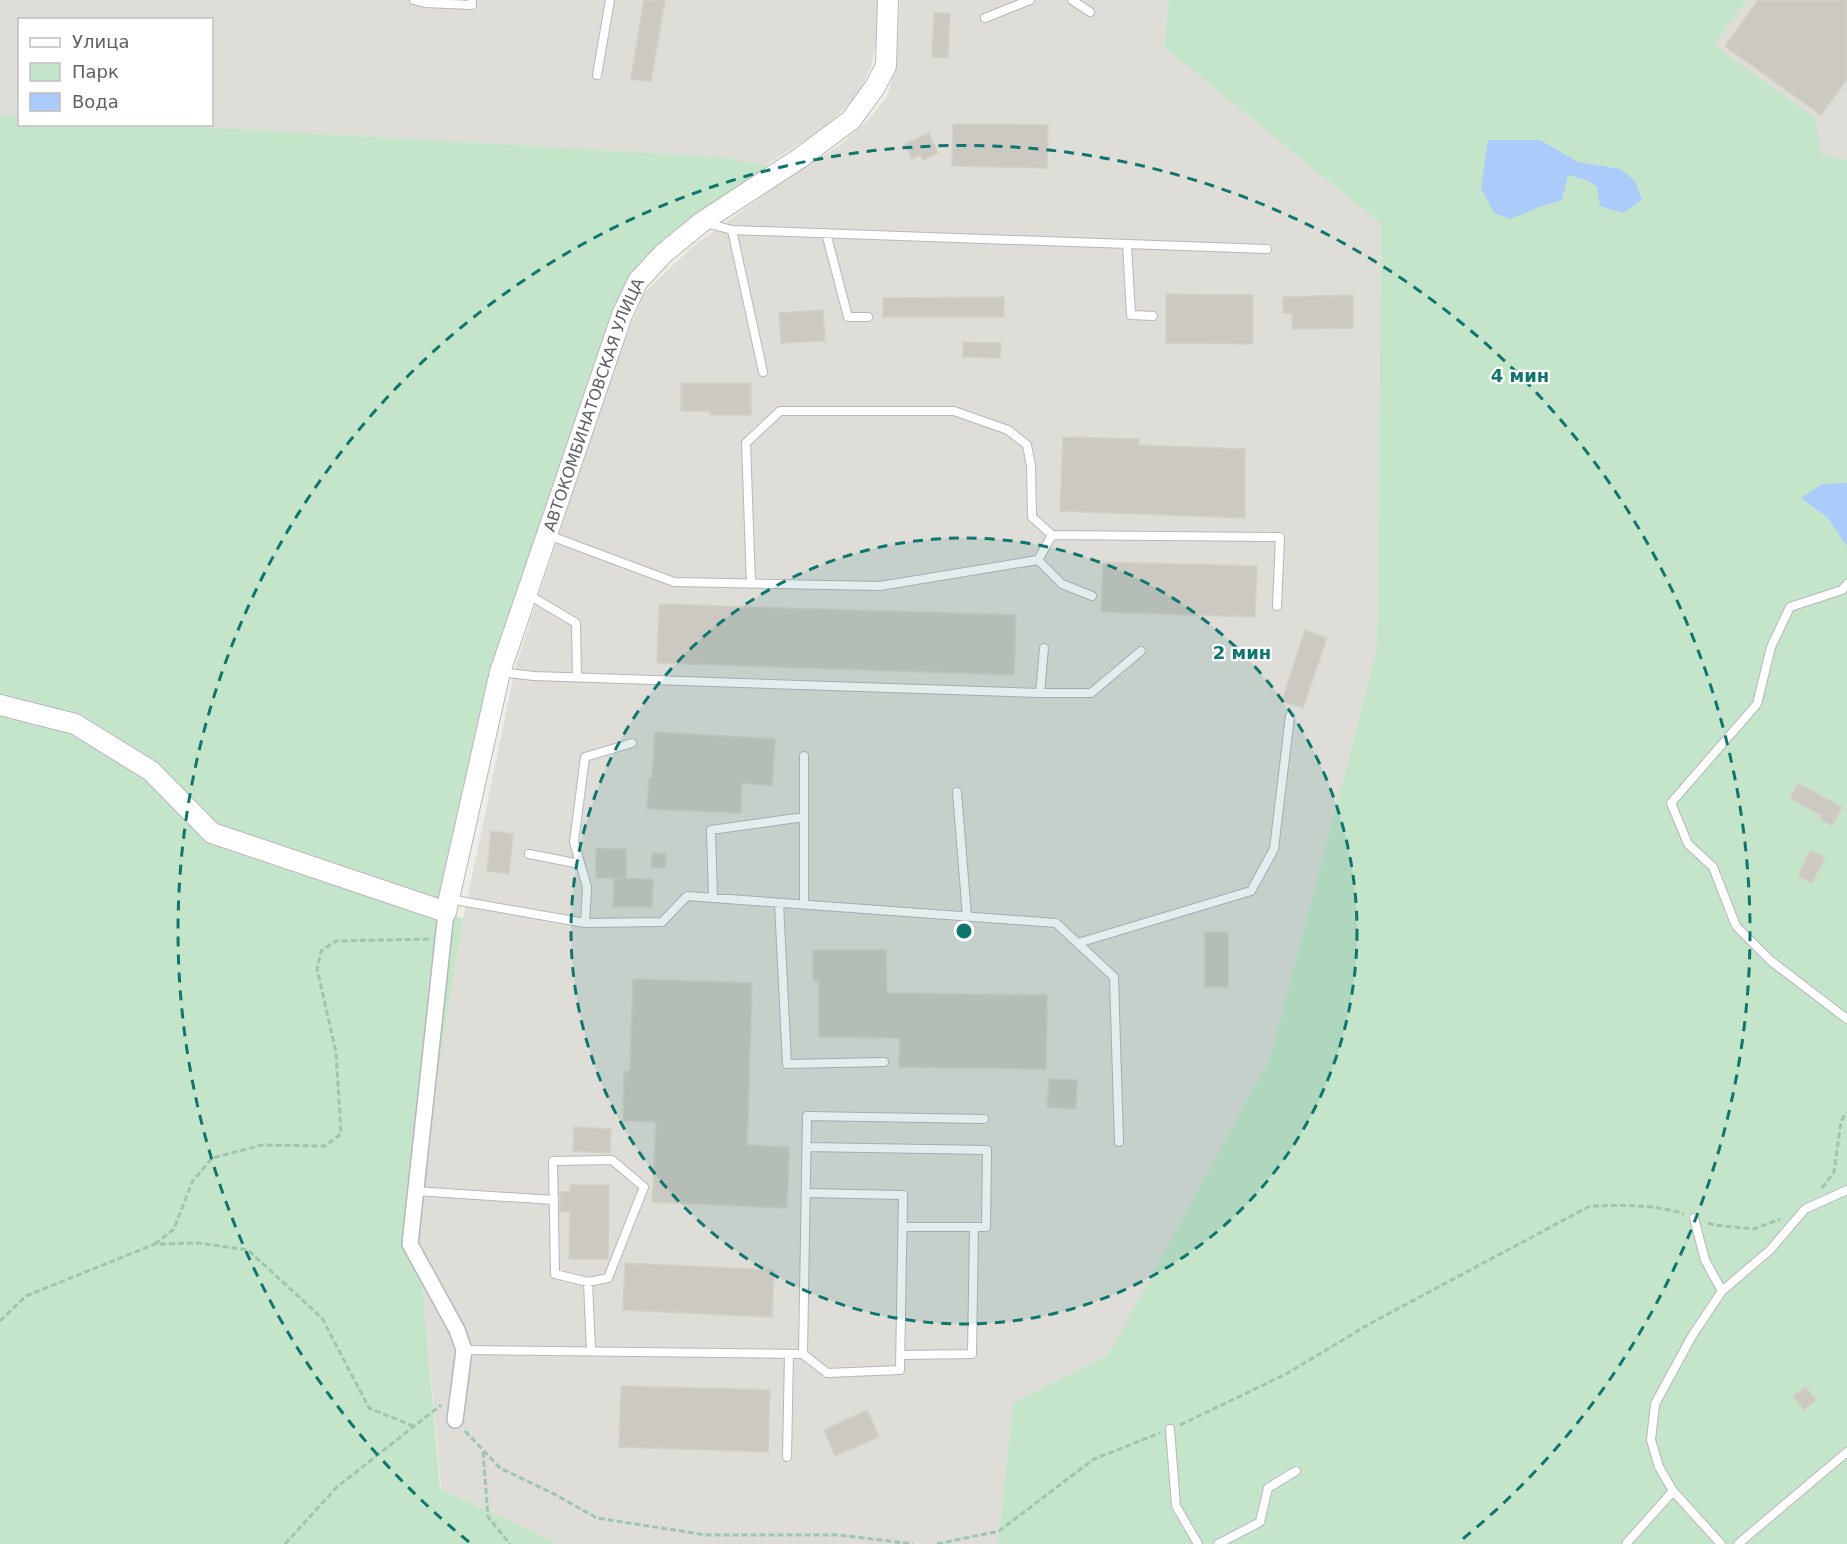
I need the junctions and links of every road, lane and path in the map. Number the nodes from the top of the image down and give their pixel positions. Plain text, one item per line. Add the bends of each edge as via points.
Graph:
1 (414, 0) edge
2 (472, 0) edge
3 (610, 0) edge
4 (888, 0) edge
5 (1030, 0) edge
6 (1072, 0) edge
7 (1090, 12) dead end
8 (984, 18) dead end
9 (597, 75) dead end
10 (702, 222) junction
11 (732, 230) junction
12 (826, 233) junction
13 (1127, 244) junction
14 (1267, 249) dead end
15 (1153, 316) dead end
16 (868, 317) dead end
17 (764, 372) dead end
18 (1052, 535) junction
19 (548, 536) junction
20 (1038, 560) junction
21 (751, 584) junction
22 (1847, 584) edge
23 (527, 594) junction
24 (1092, 596) dead end
25 (1277, 606) dead end
26 (1044, 648) dead end
27 (1141, 651) dead end
28 (500, 672) junction
29 (578, 678) junction
30 (1041, 693) junction
31 (0, 705) edge
32 (1290, 716) dead end
33 (632, 743) dead end
34 (804, 756) dead end
35 (957, 792) dead end
36 (804, 818) junction
37 (529, 854) dead end
38 (580, 864) junction
39 (713, 898) junction
40 (779, 903) junction
41 (804, 904) junction
42 (447, 905) junction
43 (967, 916) junction
44 (585, 923) junction
45 (443, 939) junction
46 (1078, 944) junction
47 (1847, 1019) edge
48 (884, 1062) dead end
49 (1847, 1112) edge
50 (984, 1119) dead end
51 (1119, 1142) dead end
52 (807, 1147) junction
53 (1847, 1190) edge
54 (414, 1191) junction
55 (806, 1193) junction
56 (554, 1200) junction
57 (1805, 1209) junction
58 (1694, 1218) junction
59 (903, 1227) junction
60 (974, 1227) junction
61 (155, 1244) junction
62 (588, 1282) junction
63 (1722, 1291) junction
64 (0, 1321) edge
65 (464, 1350) junction
66 (591, 1351) junction
67 (789, 1354) junction
68 (803, 1354) junction
69 (900, 1355) junction
70 (459, 1391) junction
71 (455, 1420) joint
72 (413, 1426) junction
73 (1170, 1429) junction
74 (483, 1450) junction
75 (1847, 1452) edge
76 (787, 1457) dead end
77 (1296, 1471) dead end
78 (1673, 1491) junction
79 (901, 1543) edge
80 (285, 1544) edge
81 (510, 1544) edge
82 (913, 1544) edge
83 (937, 1544) edge
84 (1198, 1544) edge
85 (1218, 1544) edge
86 (1626, 1544) edge
87 (1721, 1544) edge
88 (1738, 1544) edge

1 - 2 lane via 472,5
3 - 9 lane
4 - 10 street, АВТОКОМБИНАТОВСКАЯ УЛИЦА via 886,66 851,120
5 - 8 lane
6 - 7 lane
10 - 11 lane
10 - 19 street, АВТОКОМБИНАТОВСКАЯ УЛИЦА via 638,281 622,315
11 - 12 lane
11 - 17 lane
12 - 13 lane
12 - 16 lane via 848,317
13 - 14 lane
13 - 15 lane via 1131,315
18 - 20 lane
18 - 21 lane via 1032,517 1027,445 1008,430 954,411 780,411 746,443
18 - 25 lane via 1280,537
19 - 21 lane via 674,582
19 - 23 street, АВТОКОМБИНАТОВСКАЯ УЛИЦА
20 - 21 lane via 880,586
20 - 24 lane via 1062,584
22 - 47 lane via 1842,590 1790,607 1771,647 1757,704 1671,803 1688,844 1713,867 1736,926 1771,961
23 - 28 street, АВТОКОМБИНАТОВСКАЯ УЛИЦА
23 - 29 lane via 576,623
26 - 30 lane
27 - 30 lane via 1091,693
28 - 29 lane
28 - 42 street, АВТОКОМБИНАТОВСКАЯ УЛИЦА
29 - 30 lane
31 - 42 street via 75,724 151,771 212,832
32 - 46 lane via 1274,849 1251,891
33 - 38 lane via 585,757 574,842
34 - 36 lane
35 - 43 lane
36 - 39 lane via 711,830
36 - 41 lane
37 - 38 lane
38 - 44 lane via 587,887
39 - 40 lane
39 - 44 lane via 687,896 662,922
40 - 41 lane
40 - 48 lane via 787,1064
41 - 43 lane
42 - 44 lane
42 - 45 street
43 - 46 lane via 1056,923
45 - 54 street
45 - 61 path via 336,941 321,951 317,969 336,1052 341,1134 325,1146 262,1145 213,1158 192,1182 174,1229
46 - 51 lane via 1114,977
49 - 57 path via 1841,1121 1834,1172
50 - 52 lane via 807,1116
52 - 55 lane
52 - 60 lane via 987,1150 986,1227
53 - 57 lane
54 - 56 lane
54 - 65 street via 410,1244
55 - 59 lane via 903,1195
55 - 68 lane
56 - 62 lane via 555,1274
56 - 62 lane via 553,1161 612,1161 644,1187 608,1278
57 - 58 path via 1754,1228 1714,1225
57 - 63 lane via 1770,1250
58 - 63 lane via 1705,1260
58 - 73 path via 1672,1210 1590,1206 1371,1323 1286,1374
59 - 60 lane
59 - 69 lane
60 - 69 lane via 972,1354
61 - 64 path via 26,1296
61 - 72 path via 199,1243 248,1250 322,1318 369,1408
62 - 66 lane
63 - 78 lane via 1655,1404 1651,1440 1659,1467
65 - 66 lane
65 - 70 street
66 - 67 lane
67 - 68 lane
67 - 76 lane
68 - 69 lane via 827,1373 900,1370
70 - 71 street
70 - 72 path
71 - 74 path
72 - 80 path via 337,1487
73 - 83 path via 1094,1459 999,1531
73 - 84 lane via 1176,1506
74 - 79 path via 500,1468 597,1518 706,1535 839,1535
74 - 81 path via 489,1517
75 - 88 lane
77 - 85 lane via 1268,1488 1260,1522
78 - 86 lane
78 - 87 lane
79 - 82 path

